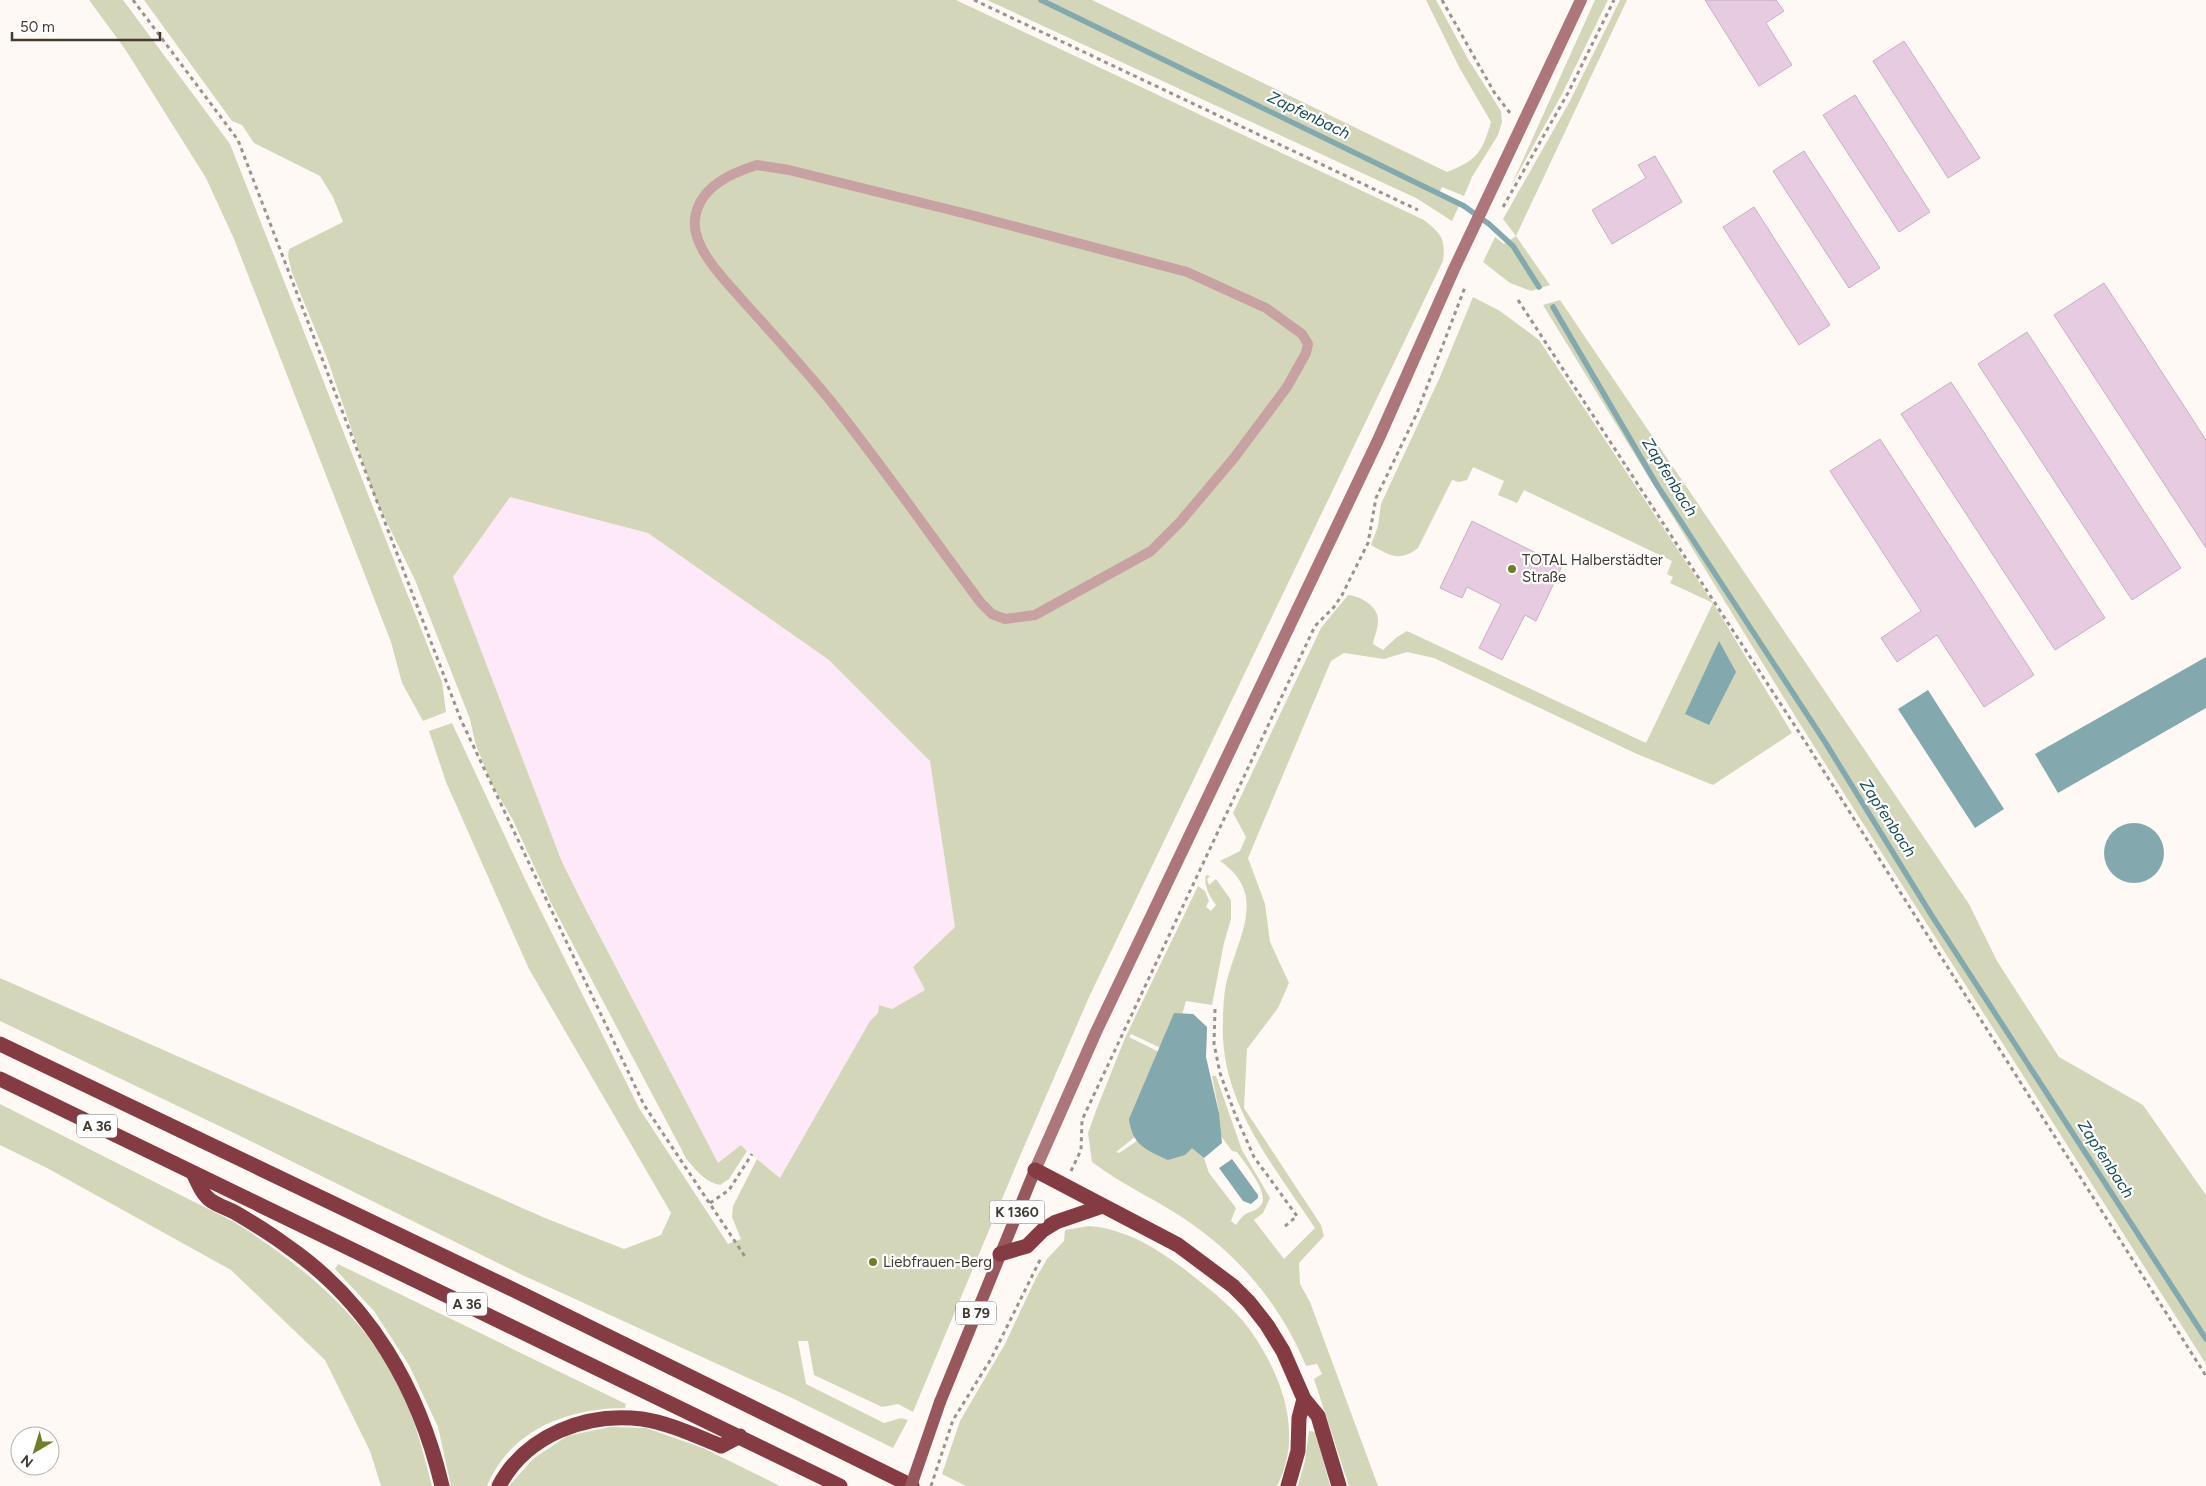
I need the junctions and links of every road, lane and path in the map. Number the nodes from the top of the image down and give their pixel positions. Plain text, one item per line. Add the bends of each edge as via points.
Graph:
1 (134, 0) edge
2 (974, 0) edge
3 (1442, 0) edge
4 (1581, 0) edge
5 (1614, 0) edge
6 (1522, 124) junction
7 (1503, 207) dead end
8 (1418, 210) dead end
9 (1466, 285) dead end
10 (1518, 300) dead end
11 (1005, 618) joint
12 (1215, 1009) dead end
13 (0, 1044) edge
14 (0, 1079) edge
15 (752, 1154) dead end
16 (1035, 1170) junction
17 (193, 1173) junction
18 (1064, 1185) junction
19 (710, 1204) junction
20 (1103, 1206) junction
21 (1284, 1227) dead end
22 (1045, 1252) dead end
23 (1000, 1254) junction
24 (746, 1258) dead end
25 (2206, 1376) edge
26 (1304, 1398) junction
27 (740, 1436) junction
28 (442, 1486) edge
29 (499, 1486) edge
30 (840, 1486) edge
31 (912, 1486) edge
32 (931, 1486) edge
33 (1288, 1486) edge
34 (1339, 1486) edge

1 - 19 path via 238,140 462,720 644,1105
2 - 8 path
3 - 6 path via 1494,92
4 - 6 main road, K 1360
5 - 7 path via 1568,93
6 - 16 main road, K 1360 via 1406,379 1096,1032
9 - 18 path via 1417,413 1376,498 1368,543 1342,596 1315,626 1082,1120 1081,1150
10 - 25 path via 1806,743
11 - 11 lane via 1035,615 1151,551 1198,501 1287,387 1306,353 1308,344 1302,334 1266,308 1188,272 789,170 757,165 734,172 716,184 703,199 695,219 698,242 717,270 829,399 981,603 992,614
12 - 21 path via 1214,1044 1220,1073 1235,1114 1254,1157 1297,1216
13 - 31 highway, A 36 via 516,1291
14 - 17 highway, A 36
15 - 19 path via 729,1190
16 - 18 highway
16 - 23 main road, K 1360
17 - 27 highway, A 36
17 - 28 highway via 206,1197 288,1246 332,1282 368,1322 386,1345 413,1396
18 - 20 highway
19 - 24 path
20 - 23 highway via 1056,1222 1027,1246
20 - 26 highway via 1178,1245 1233,1286 1267,1325 1283,1351
22 - 32 path via 992,1359 953,1420
23 - 31 main road, B 79, bridge via 940,1402
26 - 33 highway via 1299,1418 1298,1451
26 - 34 highway via 1318,1416
27 - 29 highway via 721,1446 643,1419 603,1418 556,1432 541,1441 514,1464
27 - 30 highway, A 36

